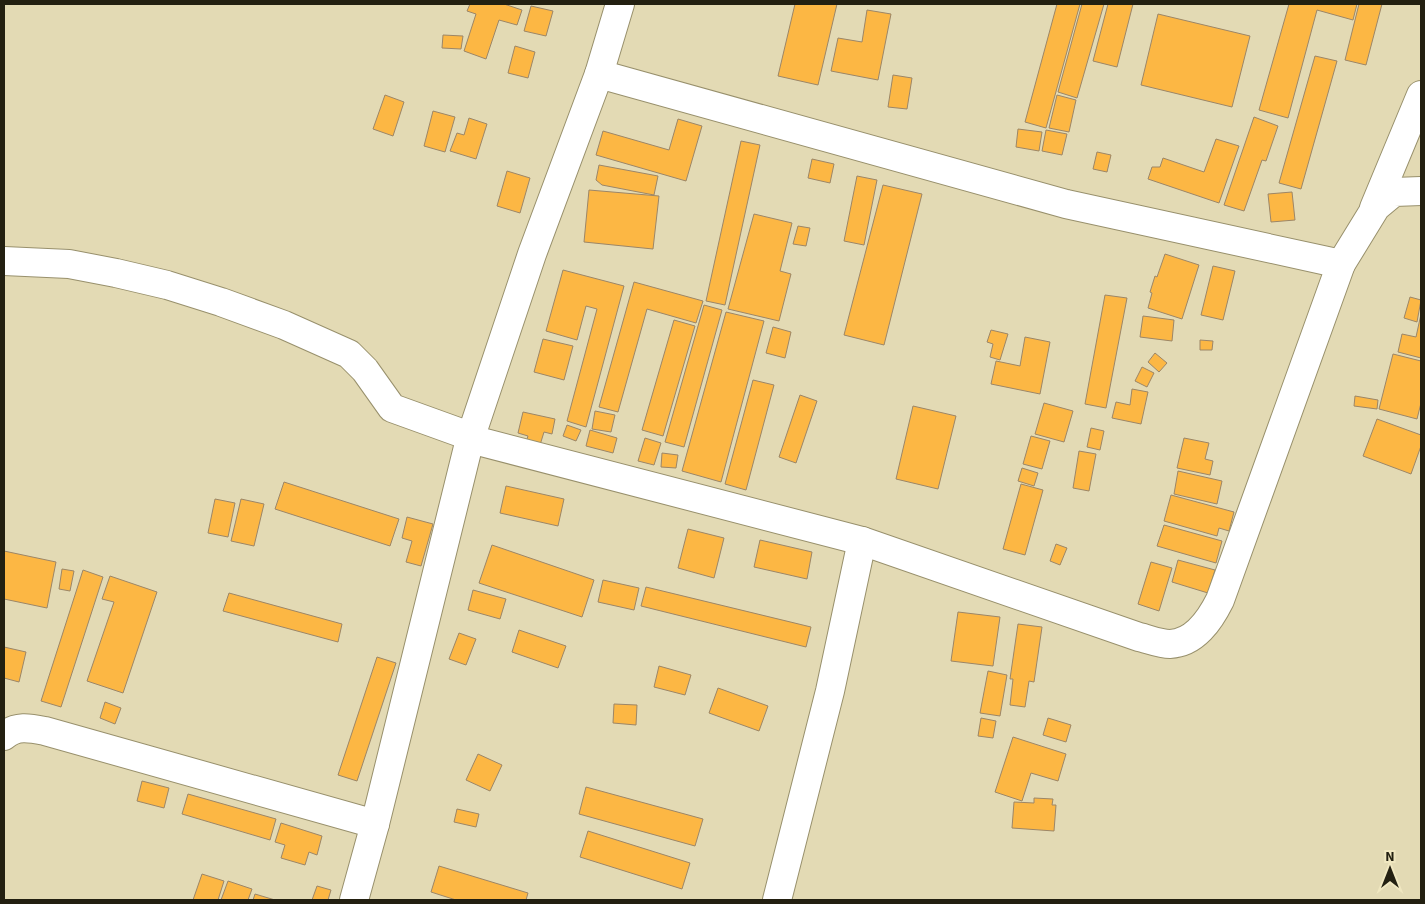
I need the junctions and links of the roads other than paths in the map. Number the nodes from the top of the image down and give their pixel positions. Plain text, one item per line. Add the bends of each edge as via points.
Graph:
1 (620, 4) edge
2 (599, 74) junction
3 (1421, 95) edge
4 (1421, 191) edge
5 (1370, 218) junction
6 (4, 261) edge
7 (1341, 264) junction
8 (470, 439) junction
9 (862, 541) junction
10 (4, 736) edge
11 (375, 824) junction
12 (354, 900) edge
13 (777, 900) edge

1 - 2 street
2 - 7 street via 1066,204
2 - 8 street via 532,254
3 - 5 street
4 - 5 street via 1394,192 1376,207
5 - 7 street
6 - 8 street via 69,264 116,274 221,302 284,324 349,354 366,370 392,408
7 - 9 street via 1220,600 1211,618 1190,639 1170,644 1139,637
8 - 9 street
8 - 11 street
9 - 13 street via 830,691
10 - 11 street via 18,728 45,731
11 - 12 street

